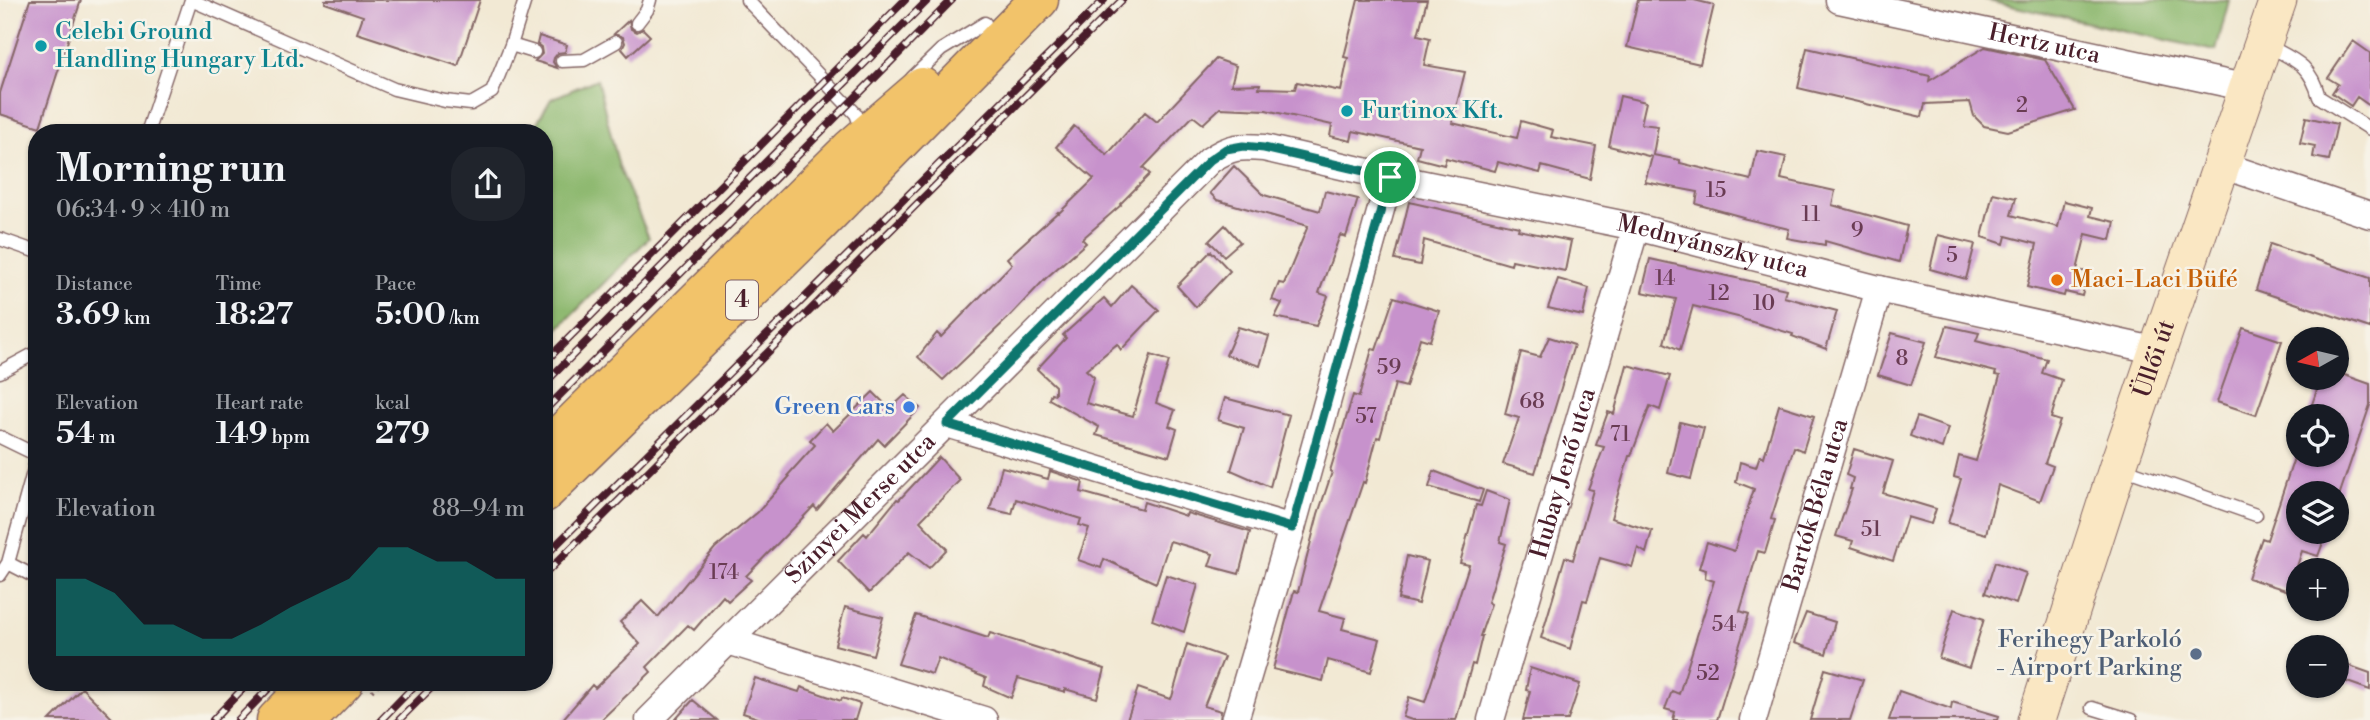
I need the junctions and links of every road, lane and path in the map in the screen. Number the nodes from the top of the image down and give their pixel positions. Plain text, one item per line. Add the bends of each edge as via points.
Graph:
1 (191, 0) edge
2 (524, 0) edge
3 (650, 0) edge
4 (747, 0) edge
5 (1039, 0) edge
6 (1839, 0) edge
7 (2278, 0) edge
8 (996, 12) edge
9 (637, 23) dead end
10 (616, 42) dead end
11 (2263, 43) junction
12 (511, 45) junction
13 (534, 52) dead end
14 (562, 61) dead end
15 (2248, 88) junction
16 (937, 105) junction
17 (870, 123) junction
18 (150, 124) edge
19 (2370, 129) edge
20 (1264, 148) joint
21 (2222, 165) junction
22 (1390, 177) junction
23 (2370, 215) edge
24 (1636, 227) junction
25 (0, 239) edge
26 (28, 249) edge
27 (1879, 289) junction
28 (680, 341) dead end
29 (2158, 351) junction
30 (28, 357) edge
31 (0, 372) edge
32 (947, 424) junction
33 (0, 437) edge
34 (553, 442) edge
35 (28, 451) edge
36 (588, 451) junction
37 (2118, 466) junction
38 (553, 484) edge
39 (28, 489) edge
40 (2256, 515) dead end
41 (1292, 528) junction
42 (8, 563) junction
43 (28, 573) edge
44 (0, 575) edge
45 (728, 641) junction
46 (304, 691) edge
47 (335, 691) edge
48 (2092, 708) dead end
49 (276, 720) edge
50 (307, 720) edge
51 (649, 720) edge
52 (984, 720) edge
53 (1235, 720) edge
54 (1491, 720) edge
55 (1753, 720) edge
56 (2036, 720) edge
57 (2131, 720) edge

1 - 12 lane via 394,89 445,101 471,104 492,92
1 - 18 lane
2 - 12 lane
3 - 9 lane
4 - 17 lane via 837,96
5 - 16 main road, 4
6 - 15 street, Hertz utca
7 - 11 main road, Üllői út
8 - 17 main road, 4 via 921,89
10 - 14 lane via 584,60
11 - 15 main road, Üllői út
11 - 19 lane via 2304,65 2319,97
12 - 13 lane
15 - 21 main road, Üllői út
16 - 17 lane
16 - 36 main road, 4
17 - 34 main road, 4
20 - 22 street, Mednyánszky utca
20 - 32 street, Szinyei Merse utca via 1226,149 1210,160
21 - 23 street
21 - 29 main road, Üllői út
22 - 24 street, Mednyánszky utca
22 - 41 street
24 - 27 street, Mednyánszky utca
24 - 54 street, Hubay Jenő utca
25 - 26 lane
27 - 29 street, Mednyánszky utca
27 - 55 street, Bartók Béla utca
28 - 36 lane via 622,400
29 - 37 main road, Üllői út
30 - 31 lane
32 - 41 street
32 - 45 street, Szinyei Merse utca
33 - 35 lane
36 - 38 main road, 4
37 - 40 lane
37 - 56 main road, Üllői út
39 - 42 lane
41 - 53 street
42 - 43 lane
42 - 44 lane
45 - 51 street, Szinyei Merse utca
45 - 52 street
46 - 49 main road
47 - 50 main road
48 - 57 lane

